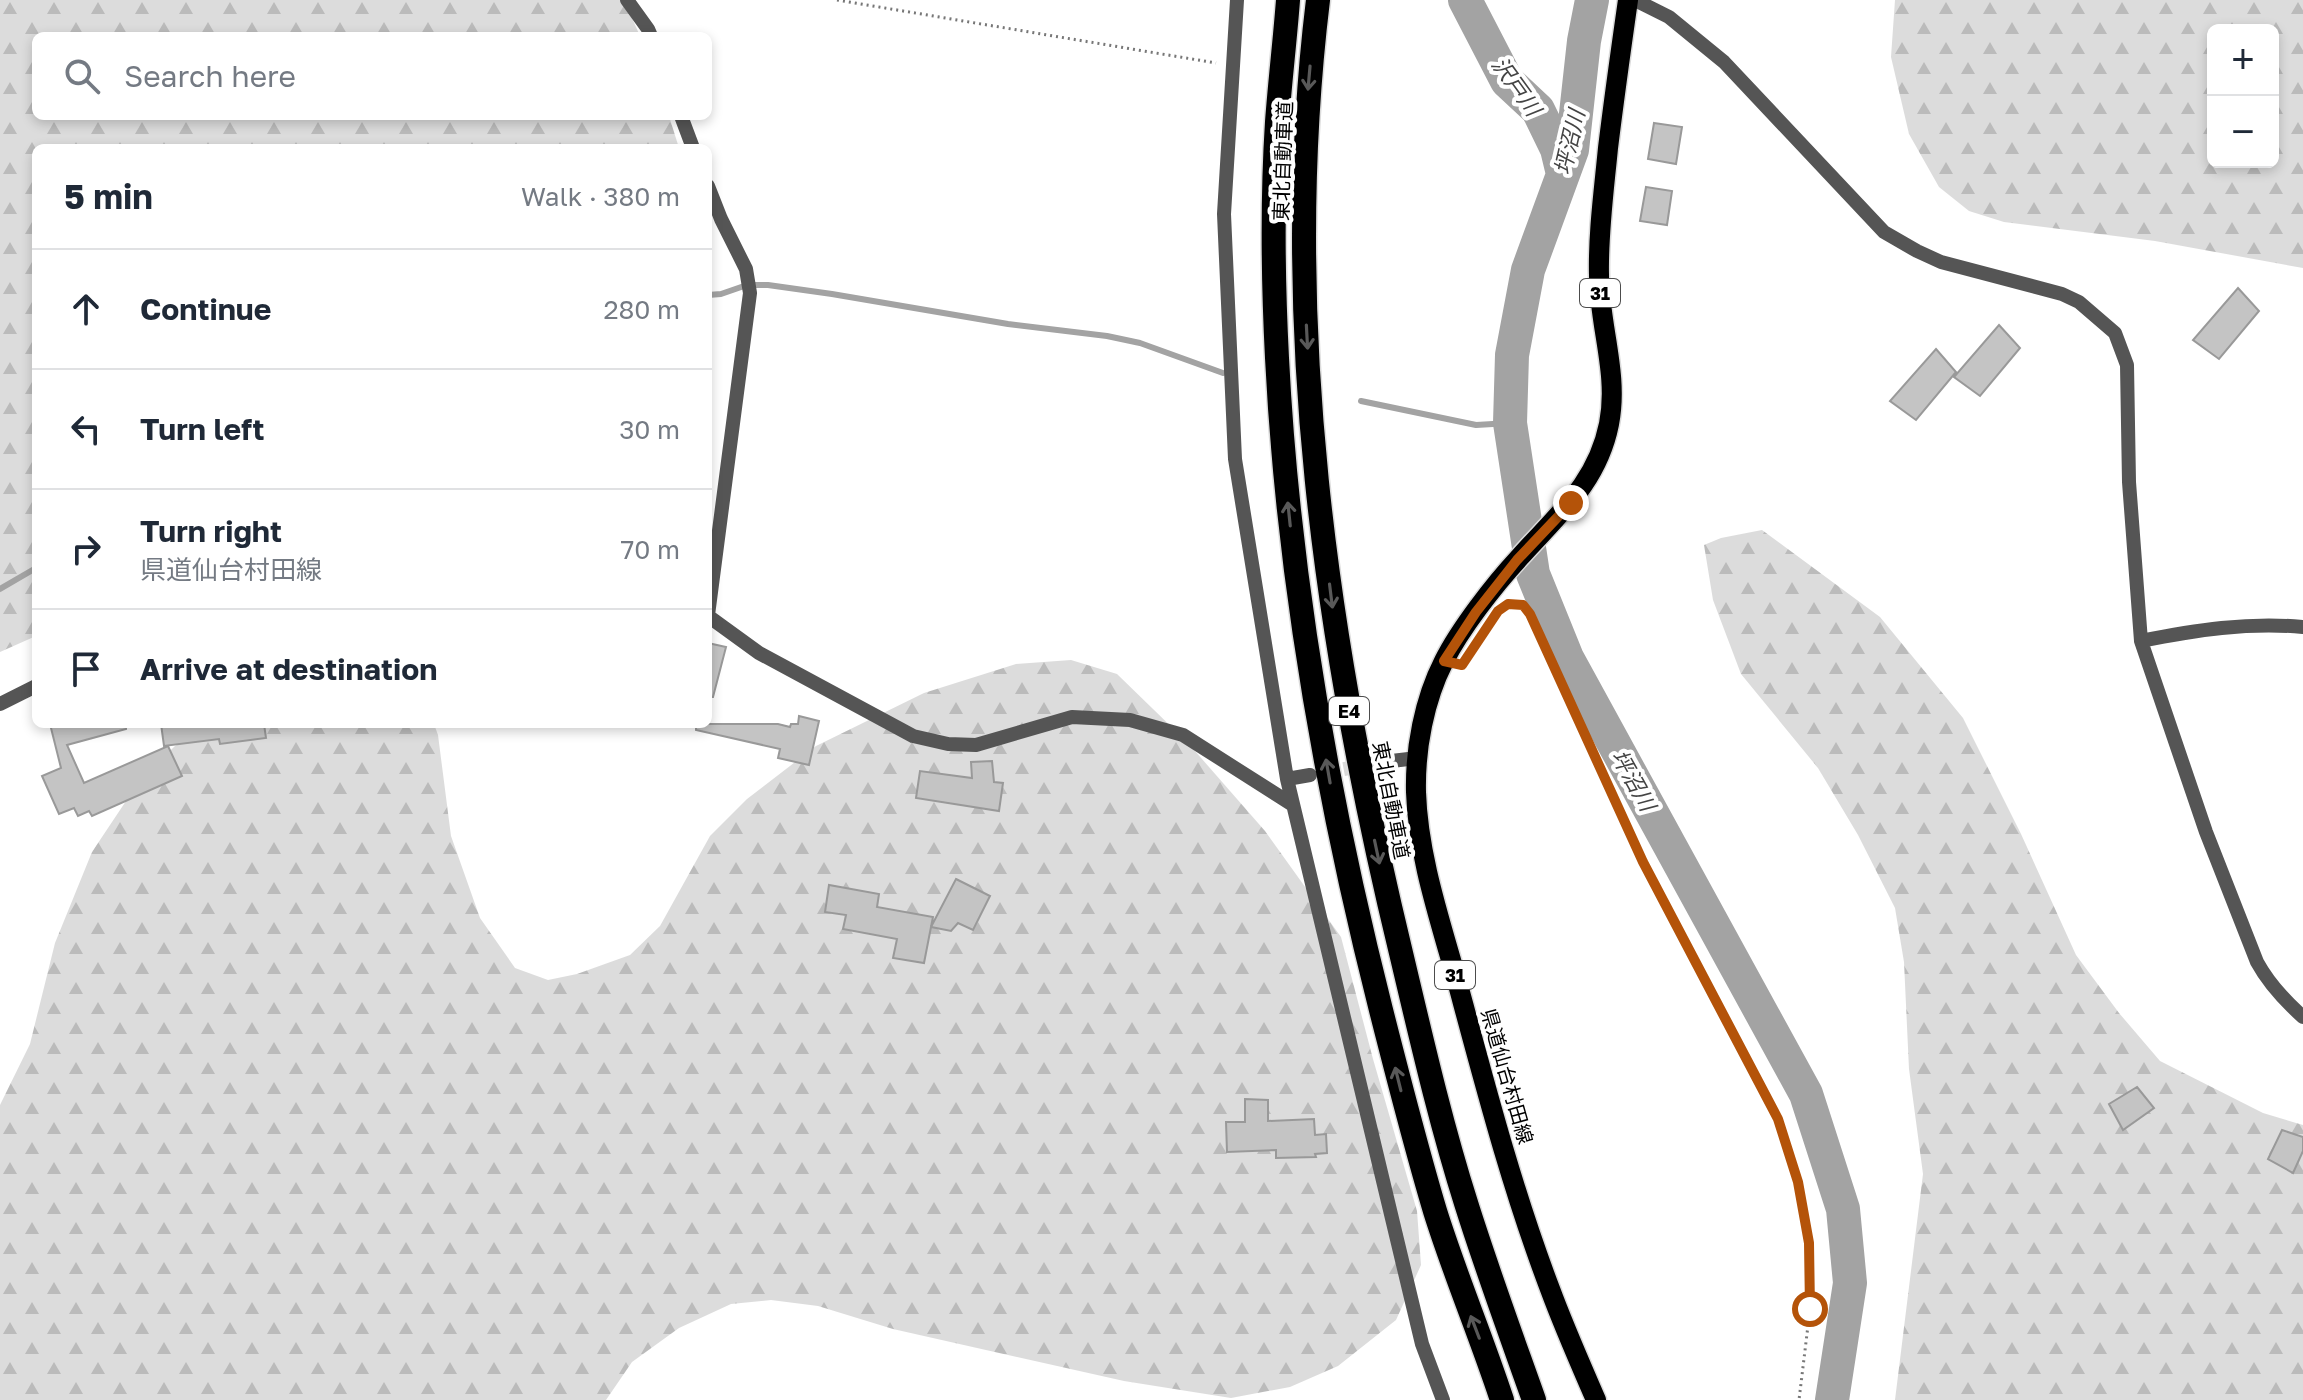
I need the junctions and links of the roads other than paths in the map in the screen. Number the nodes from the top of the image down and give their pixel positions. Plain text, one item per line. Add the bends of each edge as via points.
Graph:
1 (627, 0) edge
2 (1237, 0) edge
3 (1288, 0) edge
4 (1318, 0) edge
5 (1628, 0) edge
6 (1635, 0) edge
7 (649, 32) edge
8 (682, 120) edge
9 (692, 144) edge
10 (712, 196) edge
11 (712, 584) edge
12 (712, 618) edge
13 (2303, 627) edge
14 (2141, 641) junction
15 (32, 688) edge
16 (0, 704) edge
17 (1417, 758) junction
18 (1383, 762) tunnel mouth
19 (1310, 775) tunnel mouth
20 (1287, 779) junction
21 (1293, 805) junction
22 (2303, 1017) edge
23 (1443, 1400) edge
24 (1502, 1400) edge
25 (1534, 1400) edge
26 (1596, 1400) edge

1 - 7 street
2 - 20 street via 1224,214 1235,459
24 -> 3 highway, 東北自動車道 / E4 via 1435,1210 1371,973 1341,839 1294,561 1283,455 1274,241
4 -> 25 highway, 東北自動車道 / E4 via 1307,99 1303,235 1315,461 1333,608 1379,860 1422,1041 1466,1203
5 - 17 main road, 県道仙台村田線 / 31 via 1600,225 1610,422 1588,479 1517,560 1444,661
6 - 14 street via 1669,17 1724,62 1884,232 1941,262 2079,302 2115,333 2127,365
8 - 9 street
10 - 11 street via 750,286
12 - 21 street via 759,653 913,736 976,745 1072,717 1130,720 1183,735
13 - 14 street via 2193,630
14 - 22 street via 2257,962
15 - 16 street
17 - 18 street
17 - 26 main road, 県道仙台村田線 / 31 via 1416,795 1433,894 1501,1140 1550,1290
19 - 20 street
20 - 21 street
21 - 23 street via 1422,1344

